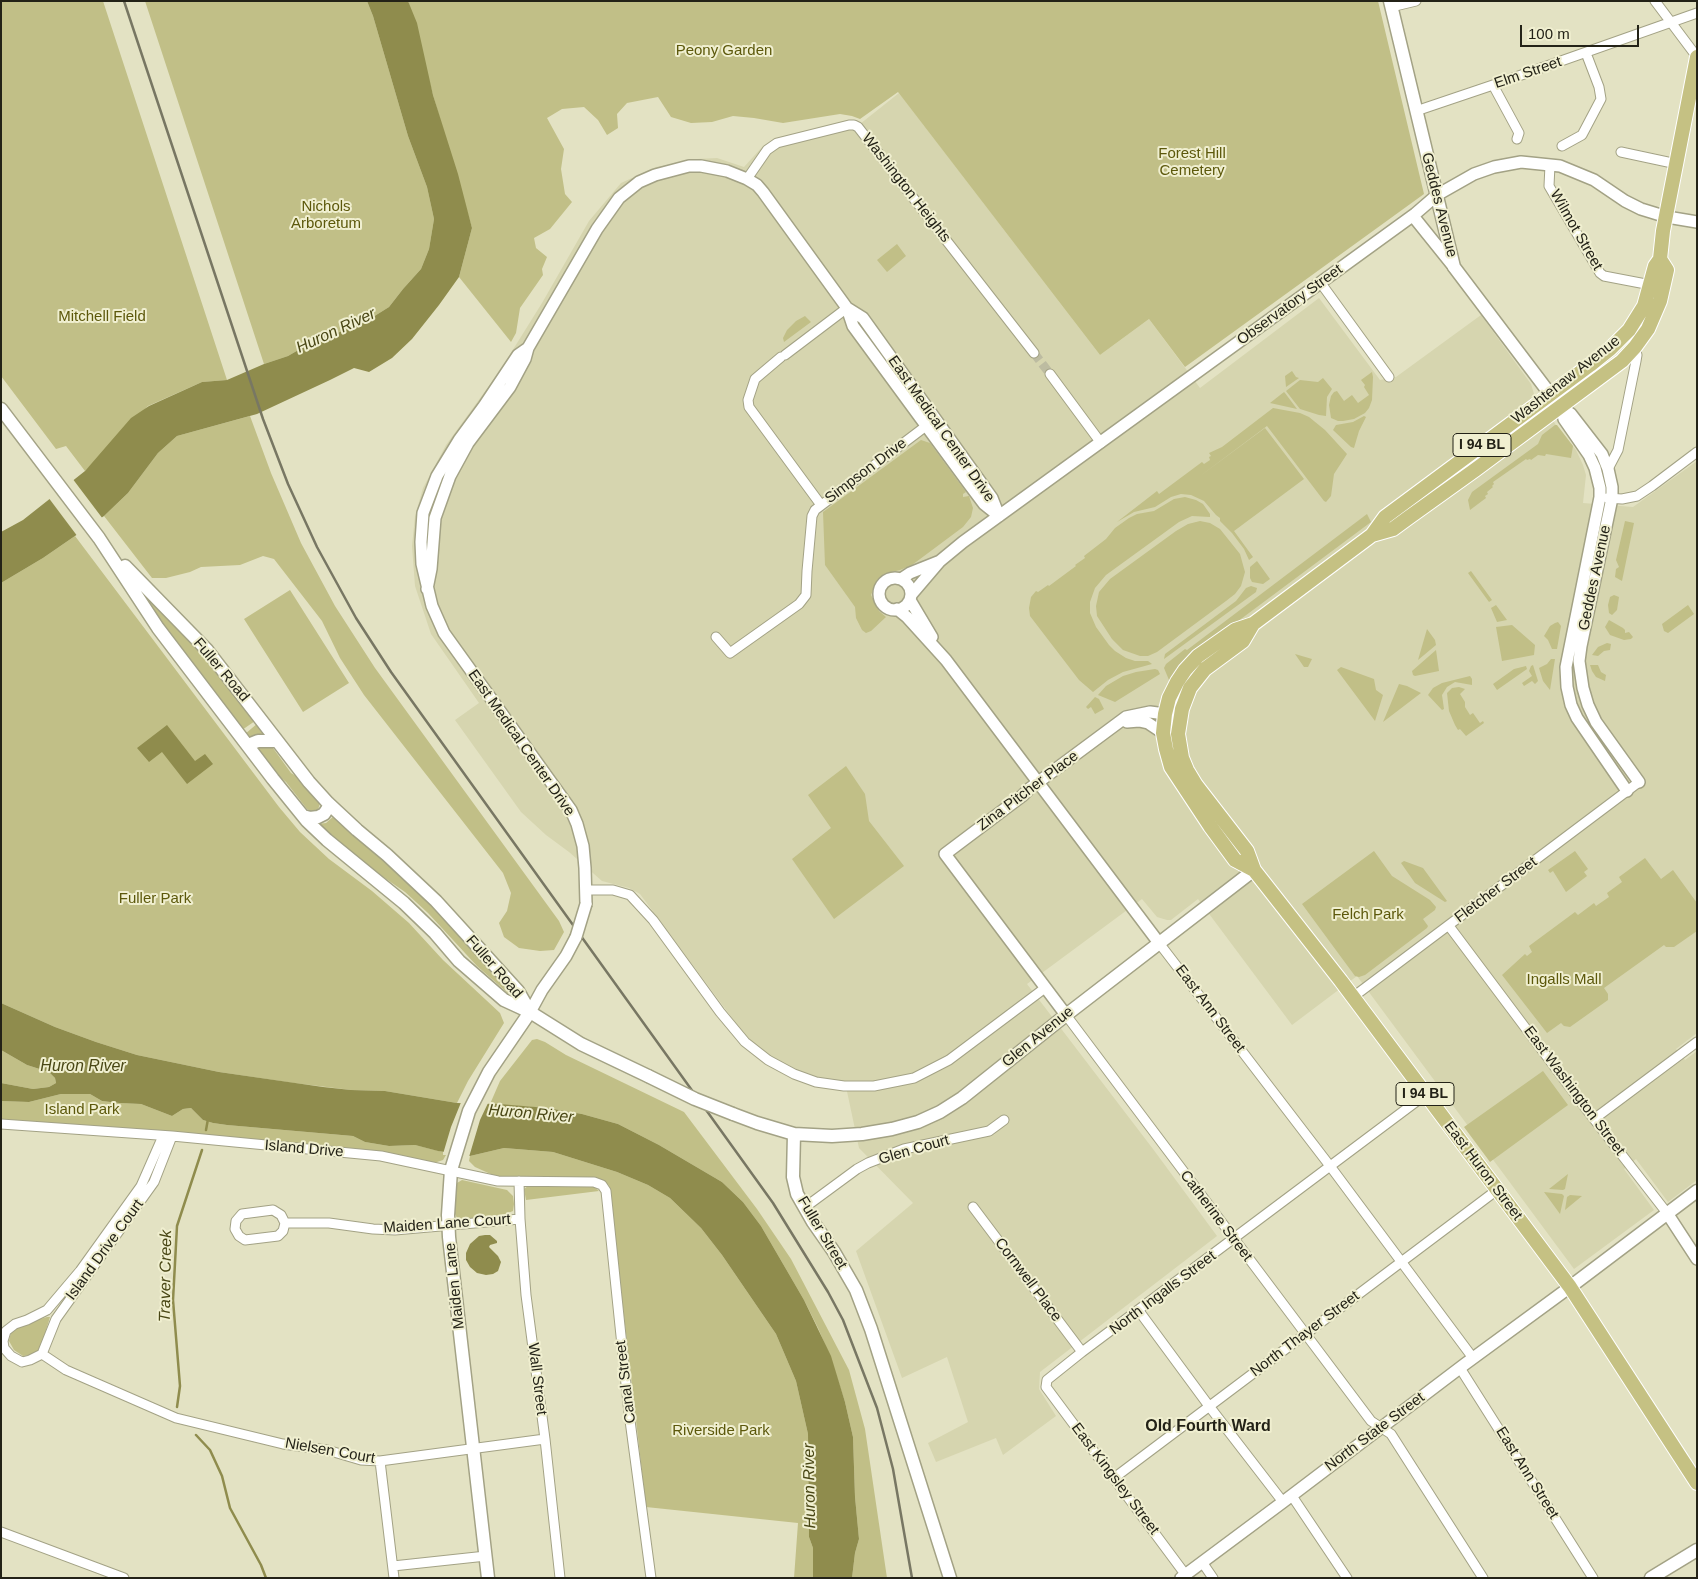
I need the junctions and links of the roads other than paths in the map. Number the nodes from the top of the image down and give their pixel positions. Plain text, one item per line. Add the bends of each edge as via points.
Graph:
1 (1416, 1) edge
2 (1655, 1) edge
3 (1390, 4) edge
4 (1697, 13) edge
5 (1671, 23) junction
6 (1586, 53) junction
7 (1697, 57) edge
8 (1493, 85) junction
9 (1416, 111) junction
10 (1516, 139) dead end
11 (1562, 146) dead end
12 (1621, 152) dead end
13 (1677, 164) junction
14 (1550, 165) junction
15 (747, 179) junction
16 (1437, 195) junction
17 (1413, 216) junction
18 (1667, 217) junction
19 (1697, 222) edge
20 (1660, 258) junction
21 (1454, 267) junction
22 (1320, 282) junction
23 (1651, 285) junction
24 (847, 308) junction
25 (1635, 347) junction
26 (1610, 349) junction
27 (1034, 353) tunnel mouth
28 (1050, 374) tunnel mouth
29 (1389, 377) dead end
30 (1550, 394) junction
31 (1561, 407) junction
32 (1, 409) edge
33 (931, 422) junction
34 (1101, 443) junction
35 (1697, 452) edge
36 (1491, 459) junction
37 (1608, 469) junction
38 (1606, 498) junction
39 (821, 505) junction
40 (999, 516) junction
41 (1372, 535) junction
42 (99, 538) junction
43 (940, 561) junction
44 (901, 579) junction
45 (910, 598) junction
46 (897, 610) junction
47 (1253, 624) junction
48 (716, 637) dead end
49 (946, 660) junction
50 (1165, 714) junction
51 (1180, 718) joint
52 (1112, 728) junction
53 (1163, 733) junction
54 (1178, 734) junction
55 (277, 741) junction
56 (248, 745) junction
57 (1039, 781) junction
58 (1639, 782) joint
59 (1627, 791) junction
60 (330, 805) junction
61 (303, 816) junction
62 (945, 854) joint
63 (1254, 870) junction
64 (586, 890) junction
65 (1449, 926) junction
66 (1160, 943) junction
67 (1045, 988) junction
68 (1353, 997) junction
69 (530, 1012) junction
70 (1066, 1015) junction
71 (1697, 1042) edge
72 (1425, 1095) junction
73 (1594, 1119) junction
74 (1004, 1120) dead end
75 (1, 1124) edge
76 (794, 1134) junction
77 (167, 1136) junction
78 (1330, 1166) junction
79 (451, 1170) junction
80 (145, 1178) junction
81 (519, 1180) junction
82 (154, 1182) junction
83 (604, 1187) joint
84 (1498, 1190) junction
85 (1697, 1191) edge
86 (973, 1207) dead end
87 (804, 1208) junction
88 (1667, 1213) junction
89 (520, 1219) junction
90 (285, 1223) junction
91 (449, 1226) junction
92 (1234, 1240) junction
93 (1697, 1258) edge
94 (1401, 1262) junction
95 (1570, 1287) junction
96 (47, 1310) junction
97 (1139, 1311) junction
98 (56, 1319) junction
99 (1305, 1334) junction
100 (1082, 1352) junction
101 (42, 1354) junction
102 (1473, 1358) junction
103 (1460, 1368) junction
104 (1046, 1384) joint
105 (1209, 1406) junction
106 (1382, 1427) junction
107 (544, 1439) junction
108 (473, 1448) junction
109 (380, 1461) junction
110 (1114, 1478) junction
111 (1697, 1482) edge
112 (1288, 1499) junction
113 (1, 1532) edge
114 (1697, 1550) edge
115 (486, 1556) junction
116 (1202, 1562) junction
117 (393, 1566) junction
118 (1183, 1576) edge
119 (124, 1578) edge
120 (394, 1578) edge
121 (488, 1578) edge
122 (560, 1578) edge
123 (651, 1578) edge
124 (950, 1578) edge
125 (1213, 1578) edge
126 (1347, 1578) edge
127 (1483, 1578) edge
128 (1593, 1578) edge
129 (1651, 1578) edge

1 - 3 street
2 - 5 street
3 - 9 main road, Geddes Avenue
4 - 5 street, Elm Street
5 - 6 street, Elm Street
5 - 7 street
6 - 8 street, Elm Street
6 - 11 street via 1601,99 1582,136
7 - 13 main road, Washtenaw Avenue / I 94 BL
8 - 9 street, Elm Street
8 - 10 street via 1519,133
9 - 16 main road, Geddes Avenue
12 - 13 street
13 - 18 main road, Washtenaw Avenue / I 94 BL
14 - 16 street, Observatory Street via 1521,162 1494,167 1474,174
14 - 18 street, Observatory Street via 1580,173 1625,201
14 - 23 street, Wilmot Street via 1549,186 1600,273
15 - 24 street, East Medical Center Drive via 770,200
15 - 27 street, Washington Heights via 767,150 777,143 845,126 858,127
15 - 64 street, East Medical Center Drive via 727,171 689,166 639,182 619,198 573,268 510,387 468,443 450,476 434,518 428,589 436,617 454,649 571,810 581,839
16 - 17 street, Observatory Street
16 - 21 main road, Geddes Avenue
17 - 21 street
17 - 22 street, Observatory Street
18 - 19 street, Observatory Street
18 - 20 main road, Washtenaw Avenue / I 94 BL
20 - 23 main road, Washtenaw Avenue / I 94 BL
20 - 25 main road, Washtenaw Avenue / I 94 BL via 1667,270 1660,300 1648,329
21 - 30 main road, Geddes Avenue
22 - 29 street
22 - 34 street, Observatory Street
23 - 26 main road, Washtenaw Avenue / I 94 BL via 1638,318
24 - 33 street, East Medical Center Drive via 863,318
24 - 39 street via 755,379 748,400 749,406
25 - 31 main road, Washtenaw Avenue / I 94 BL via 1610,371
25 - 37 street via 1637,355 1618,450
26 - 30 main road, Washtenaw Avenue / I 94 BL
26 - 31 main road via 1599,368 1562,397
28 - 34 street
30 - 31 street, Geddes Avenue
30 - 36 main road via 1547,406 1496,448
30 - 41 main road, Washtenaw Avenue / I 94 BL via 1385,517
31 - 36 main road, Washtenaw Avenue / I 94 BL
31 - 37 street, Geddes Avenue via 1591,438
31 - 38 street, Geddes Avenue via 1564,419 1596,468
32 - 42 main road, Fuller Road
33 - 39 street, Simpson Drive
33 - 40 street, East Medical Center Drive via 992,498
34 - 40 street, Observatory Street
35 - 38 street via 1645,491 1627,499
36 - 41 main road, Washtenaw Avenue / I 94 BL via 1393,529
37 - 38 street, Geddes Avenue via 1612,487
38 - 58 street, Geddes Avenue via 1581,646 1580,677 1596,722
38 - 59 street, Geddes Avenue via 1567,661 1566,680 1575,714
39 - 48 street, Simpson Drive via 812,516 806,595 799,604 730,653
40 - 43 street, Observatory Street
41 - 47 main road, Washtenaw Avenue / I 94 BL
42 - 55 main road, Fuller Road via 207,650
42 - 56 main road, Fuller Road via 158,628
43 - 44 street, Observatory Street
43 - 45 street, Observatory Street
44 - 45 street via 909,586
44 - 46 street via 887,580 879,592 884,604
45 - 46 street
45 - 49 street, East Ann Street
46 - 49 street, East Ann Street
47 - 50 main road, Washtenaw Avenue / I 94 BL via 1234,630 1194,660 1177,682
47 - 51 main road, Washtenaw Avenue / I 94 BL via 1243,641 1193,683
49 - 57 street, East Ann Street
50 - 52 street, Zina Pitcher Place via 1136,714
50 - 53 main road, East Huron Street / I 94 BL
50 - 54 main road via 1171,718
51 - 54 main road, East Huron Street / I 94 BL
52 - 53 street, Zina Pitcher Place via 1139,721
52 - 57 street, Zina Pitcher Place
53 - 63 main road, East Huron Street / I 94 BL via 1171,767 1180,781 1235,860
54 - 63 main road, East Huron Street / I 94 BL via 1187,770 1246,851
55 - 56 main road via 258,741
55 - 60 main road, Fuller Road
56 - 61 main road, Fuller Road
57 - 62 street, Zina Pitcher Place
57 - 66 street, East Ann Street
58 - 59 street, Fletcher Street
59 - 65 street, Fletcher Street
60 - 61 main road via 318,817
60 - 69 main road, Fuller Road via 436,901 518,991
61 - 69 main road, Fuller Road via 327,840 404,903 459,961 504,1000
62 - 67 street, Catherine Street
63 - 66 main road, Glen Avenue
63 - 68 main road, East Huron Street / I 94 BL
64 - 67 street via 613,890 630,895 653,920 745,1042 768,1060 816,1082 874,1086 914,1078 949,1060
64 - 69 street, East Medical Center Drive, bridge via 586,904 576,937
65 - 68 street, Fletcher Street
65 - 73 street, East Washington Street
66 - 70 main road, Glen Avenue
66 - 78 street, East Ann Street
67 - 70 street, Catherine Street
68 - 72 main road, East Huron Street / I 94 BL
69 - 76 main road, bridge via 581,1044 695,1099
69 - 79 main road, Maiden Lane via 481,1087 469,1111
70 - 76 main road, Glen Avenue via 962,1098 918,1122 862,1134
70 - 92 street, Catherine Street
71 - 73 street
72 - 78 street, North Ingalls Street
72 - 84 main road, East Huron Street / I 94 BL
73 - 88 street, East Washington Street
74 - 87 street, Glen Court via 989,1131 904,1149 868,1163
75 - 77 street, Island Drive
76 - 87 main road, Fuller Street via 793,1177
77 - 79 street, Island Drive via 381,1156
77 - 80 street, Island Drive Court
77 - 82 street, Island Drive Court
78 - 92 street, North Ingalls Street
78 - 94 street, East Ann Street
79 - 81 street, Island Drive via 498,1181
79 - 91 main road, Maiden Lane
80 - 82 street, Island Drive Court
80 - 96 street, Island Drive Court via 80,1271
81 - 83 street, Island Drive via 594,1182
81 - 89 street, Wall Street
82 - 98 street, Island Drive Court
83 - 123 street, Canal Street
84 - 94 street, North Thayer Street
84 - 95 main road, East Huron Street / I 94 BL
85 - 88 main road
86 - 100 street, Cornwell Place
87 - 124 main road, Fuller Street via 856,1290
88 - 93 street, East Washington Street
88 - 95 main road
89 - 91 street, Maiden Lane Court
89 - 107 street, Wall Street
90 - 90 street via 281,1214 273,1210 242,1214 235,1229 245,1240 278,1236
90 - 91 street, Maiden Lane Court via 329,1222 388,1230
91 - 108 main road, Maiden Lane
92 - 97 street, North Ingalls Street
92 - 99 street, Catherine Street
94 - 99 street, North Thayer Street
94 - 102 street, East Ann Street
95 - 102 street, North State Street
95 - 111 main road, East Huron Street / I 94 BL
96 - 98 street
96 - 101 street, Island Drive Court via 10,1328 3,1341 6,1352 22,1362
97 - 100 street, North Ingalls Street
97 - 105 street
98 - 101 street, Island Drive Court
99 - 105 street, North Thayer Street
99 - 106 street, Catherine Street via 1371,1421
100 - 104 street, North Ingalls Street via 1050,1377
101 - 109 street, Nielsen Court via 66,1370 176,1418 283,1444
102 - 103 street, North State Street
103 - 106 street, North State Street
103 - 128 street, East Ann Street
104 - 110 street, East Kingsley Street
105 - 110 street, North Thayer Street
105 - 112 street
106 - 112 street, North State Street
106 - 127 street, Catherine Street via 1390,1434
107 - 108 street, Nielsen Court
107 - 122 street, Wall Street
108 - 109 street, Nielsen Court
108 - 115 main road, Maiden Lane
109 - 117 street
110 - 118 street, East Kingsley Street
112 - 116 street, North State Street
112 - 126 street
113 - 119 street
114 - 129 main road
115 - 117 street
115 - 121 main road, Maiden Lane
116 - 118 street, North State Street
116 - 125 street
117 - 120 street

